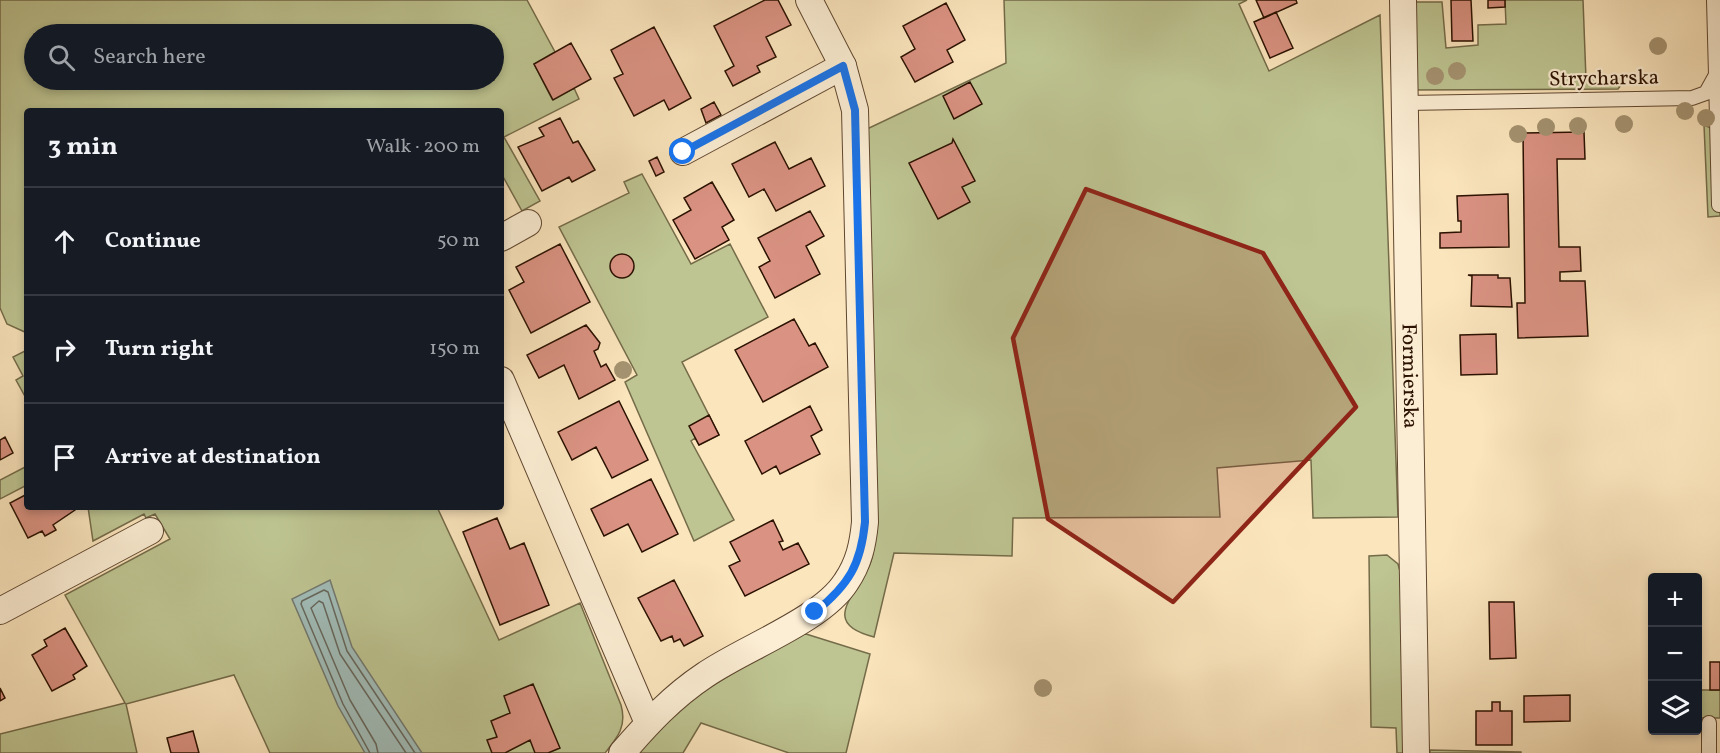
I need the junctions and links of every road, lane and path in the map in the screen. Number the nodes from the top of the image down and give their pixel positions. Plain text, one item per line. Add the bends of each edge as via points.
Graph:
1 (809, 0) edge
2 (1403, 0) edge
3 (1714, 0) edge
4 (843, 66) junction
5 (1716, 75) junction
6 (1692, 98) junction
7 (1405, 103) junction
8 (1719, 111) edge
9 (683, 152) dead end
10 (1719, 206) edge
11 (528, 223) dead end
12 (504, 236) edge
13 (504, 387) edge
14 (150, 531) dead end
15 (0, 611) edge
16 (648, 723) junction
17 (1709, 723) dead end
18 (622, 753) edge
19 (1416, 753) edge
20 (1709, 753) edge

1 - 4 street
2 - 7 street, Formierska
3 - 5 lane
4 - 9 street
4 - 16 street via 855,110 865,522 862,546 846,583 834,597 815,612 703,676
5 - 6 lane via 1706,93
5 - 8 lane
6 - 7 lane, Strycharska
6 - 8 lane
7 - 19 street, Formierska
8 - 10 lane
11 - 12 street
13 - 16 street
14 - 15 street
16 - 18 street
17 - 20 lane

